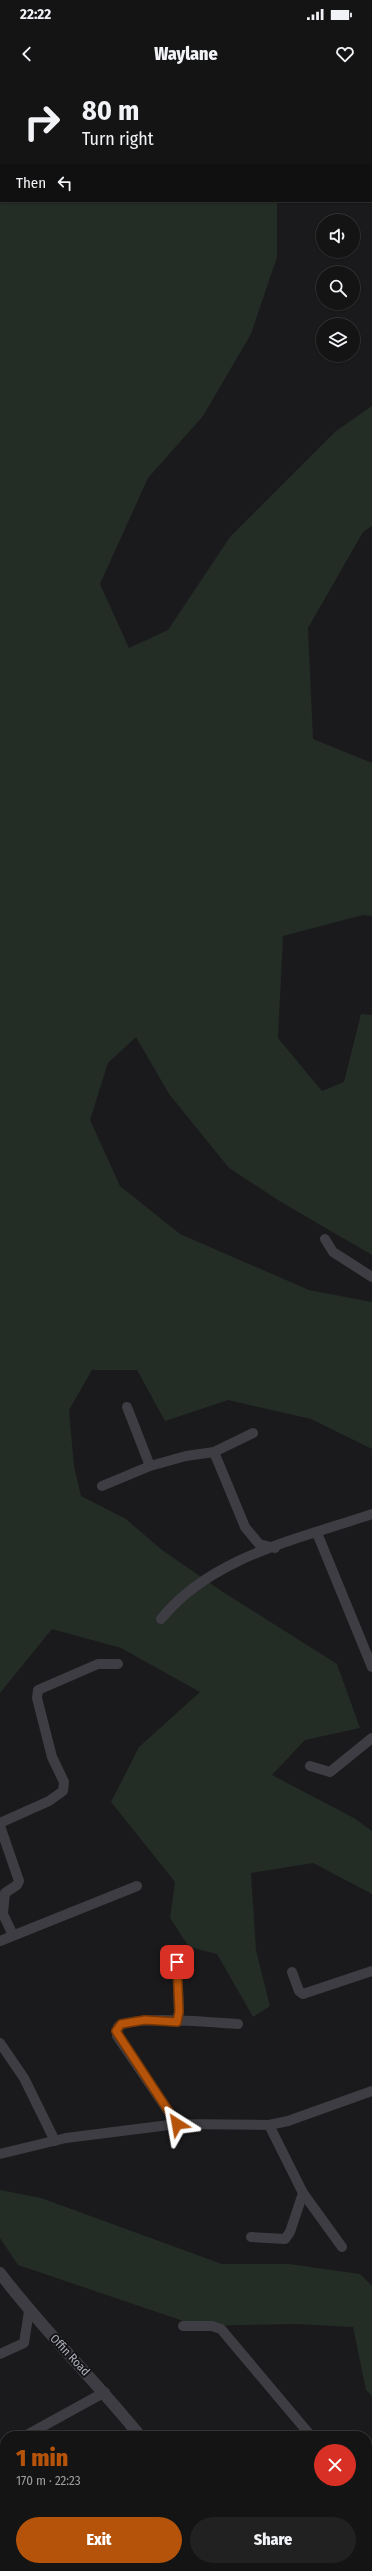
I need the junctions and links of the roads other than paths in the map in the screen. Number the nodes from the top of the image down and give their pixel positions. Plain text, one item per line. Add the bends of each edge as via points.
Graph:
1 (325, 1239) dead end
2 (372, 1277) edge
3 (127, 1407) dead end
4 (253, 1433) dead end
5 (214, 1452) junction
6 (150, 1466) junction
7 (102, 1486) dead end
8 (372, 1514) edge
9 (317, 1533) junction
10 (274, 1548) junction
11 (161, 1619) dead end
12 (118, 1664) dead end
13 (372, 1667) edge
14 (372, 1738) edge
15 (310, 1766) dead end
16 (0, 1825) edge
17 (137, 1886) dead end
18 (2, 1911) edge
19 (13, 1935) junction
20 (0, 1941) edge
21 (177, 1962) dead end
22 (372, 1971) edge
23 (292, 1972) dead end
24 (177, 2022) junction
25 (238, 2024) dead end
26 (0, 2043) edge
27 (372, 2091) edge
28 (177, 2124) junction
29 (269, 2125) junction
30 (55, 2141) junction
31 (0, 2154) edge
32 (303, 2193) junction
33 (250, 2237) dead end
34 (342, 2247) dead end
35 (0, 2273) edge
36 (29, 2311) junction
37 (183, 2326) dead end
38 (0, 2354) edge
39 (105, 2392) junction
40 (34, 2431) edge
41 (136, 2431) edge
42 (307, 2431) edge

1 - 2 street via 333,1252
3 - 6 street
4 - 5 street
5 - 6 street via 186,1456
5 - 10 street via 245,1526 259,1544
6 - 7 street
8 - 9 street
9 - 10 street
9 - 13 street
10 - 11 street via 231,1563 207,1577
12 - 16 street via 98,1664 38,1690 37,1698 52,1756 64,1782 63,1791 49,1801
14 - 15 street via 330,1772
16 - 18 street via 19,1881 5,1893
17 - 19 street
18 - 19 street
19 - 20 street
21 - 24 street
22 - 23 street via 303,1994 299,1992
24 - 25 street
24 - 28 street via 145,2020 121,2024 116,2031
26 - 30 street via 24,2078
27 - 29 street via 288,2122
28 - 29 street
28 - 30 street
29 - 32 street
30 - 31 street
32 - 33 street via 290,2232 285,2239
32 - 34 street
35 - 36 street, Offin Road
36 - 38 street via 24,2343
36 - 39 street, Offin Road
37 - 42 street via 212,2326 221,2329
39 - 40 street
39 - 41 street, Offin Road

